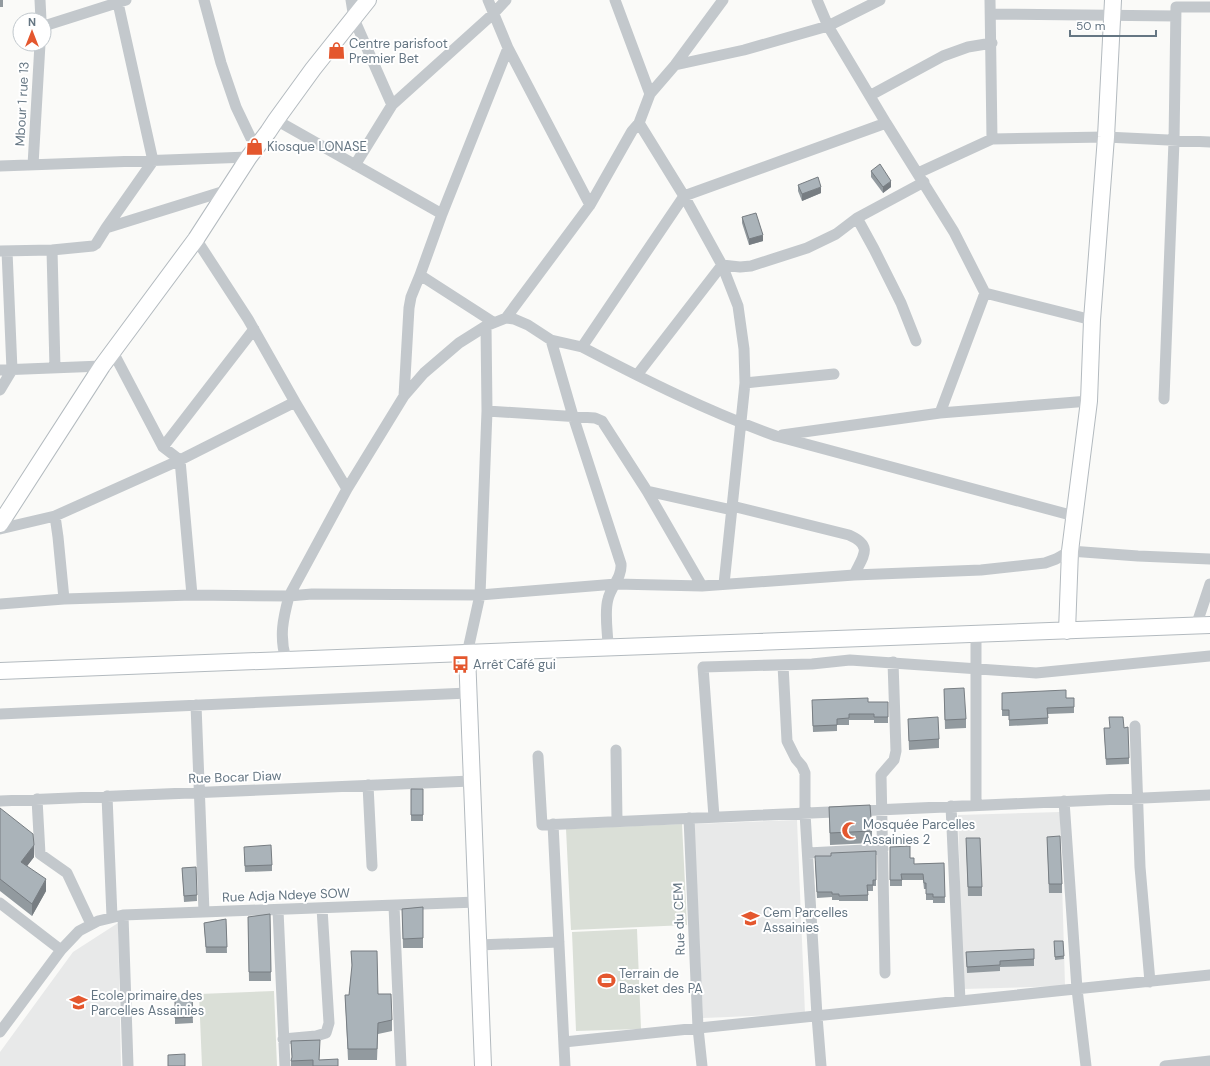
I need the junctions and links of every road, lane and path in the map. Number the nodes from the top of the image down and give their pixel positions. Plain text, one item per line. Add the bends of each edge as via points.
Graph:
1 (40, 0) edge
2 (204, 0) edge
3 (351, 0) edge
4 (368, 0) edge
5 (488, 0) edge
6 (506, 0) edge
7 (615, 0) edge
8 (723, 0) edge
9 (817, 0) edge
10 (880, 0) edge
11 (990, 0) edge
12 (122, 1) edge
13 (1210, 7) edge
14 (1113, 8) edge
15 (41, 12) edge
16 (493, 14) junction
17 (991, 14) junction
18 (1176, 16) junction
19 (354, 19) junction
20 (52, 23) edge
21 (828, 26) junction
22 (992, 43) junction
23 (508, 48) junction
24 (40, 52) edge
25 (675, 65) junction
26 (650, 94) junction
27 (871, 95) junction
28 (392, 105) junction
29 (276, 120) junction
30 (639, 122) junction
31 (886, 123) junction
32 (1106, 137) junction
33 (992, 139) junction
34 (1174, 140) junction
35 (1210, 142) edge
36 (252, 153) junction
37 (153, 161) junction
38 (33, 165) junction
39 (355, 165) junction
40 (0, 166) edge
41 (921, 178) junction
42 (228, 190) junction
43 (684, 196) junction
44 (590, 205) junction
45 (442, 214) junction
46 (857, 218) junction
47 (106, 228) junction
48 (196, 239) junction
49 (52, 250) junction
50 (4, 251) edge
51 (722, 265) junction
52 (420, 276) junction
53 (986, 293) junction
54 (506, 318) junction
55 (1092, 320) junction
56 (489, 324) junction
57 (254, 329) junction
58 (551, 340) junction
59 (916, 341) dead end
60 (582, 347) junction
61 (113, 352) junction
62 (102, 366) junction
63 (55, 368) junction
64 (0, 370) edge
65 (12, 370) junction
66 (834, 374) dead end
67 (637, 376) junction
68 (745, 382) junction
69 (0, 390) edge
70 (404, 396) junction
71 (1164, 399) dead end
72 (1089, 401) junction
73 (295, 402) junction
74 (487, 411) junction
75 (940, 413) junction
76 (573, 416) junction
77 (741, 423) junction
78 (776, 436) junction
79 (163, 447) junction
80 (180, 460) junction
81 (347, 489) junction
82 (647, 492) junction
83 (732, 508) junction
84 (54, 516) junction
85 (1074, 516) junction
86 (0, 524) edge
87 (0, 529) edge
88 (1070, 551) junction
89 (1210, 558) edge
90 (854, 575) junction
91 (616, 584) junction
92 (724, 584) junction
93 (1210, 584) edge
94 (702, 586) junction
95 (480, 594) junction
96 (192, 595) junction
97 (289, 596) junction
98 (64, 600) junction
99 (0, 604) edge
100 (1203, 626) edge
101 (1066, 631) junction
102 (976, 633) junction
103 (608, 647) junction
104 (467, 654) junction
105 (1210, 656) edge
106 (286, 660) junction
107 (893, 662) junction
108 (782, 665) junction
109 (976, 669) junction
110 (0, 671) edge
111 (468, 693) junction
112 (196, 705) junction
113 (0, 714) edge
114 (1135, 726) dead end
115 (616, 750) dead end
116 (538, 756) dead end
117 (471, 780) junction
118 (368, 785) junction
119 (200, 792) junction
120 (1210, 795) edge
121 (107, 796) junction
122 (1138, 798) junction
123 (37, 799) junction
124 (0, 801) edge
125 (1064, 801) junction
126 (976, 805) junction
127 (951, 806) junction
128 (882, 809) junction
129 (805, 813) junction
130 (714, 817) junction
131 (688, 818) junction
132 (617, 821) junction
133 (553, 824) junction
134 (883, 849) junction
135 (808, 853) junction
136 (372, 866) dead end
137 (476, 902) junction
138 (0, 903) edge
139 (394, 906) junction
140 (322, 908) junction
141 (278, 910) junction
142 (204, 912) junction
143 (118, 916) junction
144 (95, 923) junction
145 (559, 942) junction
146 (478, 945) junction
147 (61, 950) junction
148 (885, 973) dead end
149 (1210, 975) edge
150 (1150, 982) junction
151 (1077, 989) junction
152 (960, 1001) junction
153 (817, 1016) junction
154 (698, 1028) junction
155 (0, 1032) edge
156 (283, 1039) junction
157 (564, 1042) junction
158 (1210, 1061) edge
159 (128, 1066) edge
160 (284, 1066) edge
161 (401, 1066) edge
162 (483, 1066) edge
163 (565, 1066) edge
164 (702, 1066) edge
165 (821, 1066) edge
166 (1086, 1066) edge
167 (1165, 1066) edge

1 - 15 street
2 - 36 street
3 - 19 street
4 - 19 street
5 - 16 street
6 - 16 street
7 - 26 street
8 - 25 street
9 - 21 street
10 - 21 street
11 - 17 street
12 - 20 street
12 - 37 street
13 - 18 street via 1176,7
14 - 17 street
14 - 18 street
14 - 32 street
16 - 23 street
16 - 28 street
17 - 22 street
18 - 34 street
19 - 28 street
19 - 29 street
21 - 25 street via 744,50
21 - 27 street
22 - 27 street via 968,47 943,56
22 - 33 street
23 - 44 street
23 - 45 street
24 - 38 street, Mbour 1 rue 13
25 - 26 street
26 - 30 street
27 - 31 street
28 - 39 street
29 - 36 street
29 - 39 street
30 - 43 street
30 - 44 street
31 - 41 street
31 - 43 street
32 - 33 street
32 - 34 street
32 - 55 street
33 - 41 street
34 - 35 street
34 - 71 street
36 - 37 street
36 - 42 street
37 - 38 street
37 - 47 street
38 - 40 street
39 - 45 street
41 - 46 street
41 - 53 street via 954,232
42 - 47 street
42 - 48 street
43 - 51 street
43 - 60 street
44 - 54 street
45 - 52 street
46 - 51 street via 836,234 807,248 751,266
46 - 59 street via 901,303
47 - 49 street via 93,246
48 - 57 street
48 - 61 street
49 - 50 street
49 - 63 street
50 - 65 street
51 - 67 street
51 - 68 street via 738,306
52 - 56 street
52 - 70 street via 409,308
53 - 55 street
53 - 75 street
54 - 56 street
54 - 58 street via 528,325
55 - 72 street
56 - 70 street via 459,343 424,373
56 - 74 street
57 - 73 street
57 - 79 street
58 - 60 street
58 - 76 street
60 - 67 street
61 - 62 street
61 - 79 street
62 - 63 street
62 - 86 street
63 - 65 street
64 - 65 street
65 - 69 street
66 - 68 street
67 - 77 street
68 - 77 street
70 - 81 street
72 - 75 street
72 - 85 street
73 - 80 street
73 - 81 street
74 - 76 street
74 - 95 street
75 - 78 street
76 - 82 street via 602,421
76 - 91 street via 622,564
77 - 78 street
77 - 83 street
78 - 85 street
79 - 80 street
80 - 84 street
80 - 96 street
81 - 97 street
82 - 83 street
82 - 94 street
83 - 90 street via 858,539 864,544 865,552
83 - 92 street
84 - 87 street
84 - 98 street
85 - 88 street
88 - 89 street
88 - 90 street via 1045,563 1021,566
88 - 101 street
90 - 92 street
91 - 94 street
91 - 95 street
91 - 103 street via 610,592 606,607
92 - 94 street
93 - 100 street
95 - 97 street
95 - 104 street
96 - 97 street
96 - 98 street
97 - 106 street via 282,627
98 - 99 street
100 - 101 street
101 - 102 street
102 - 103 street
102 - 109 street
103 - 104 street
104 - 106 street
104 - 111 street
105 - 109 street via 1036,673
106 - 110 street
107 - 108 street via 850,660
107 - 109 street
107 - 128 street via 896,751 894,760 881,775
108 - 129 street via 787,741 805,772
108 - 130 street via 704,667
109 - 126 street
111 - 112 street
111 - 117 street
112 - 113 street
112 - 119 street
114 - 122 street
115 - 132 street
116 - 133 street via 542,825
117 - 118 street, Rue Bocar Diaw
117 - 137 street
118 - 119 street, Rue Bocar Diaw
118 - 136 street
119 - 121 street, Rue Bocar Diaw
119 - 142 street
120 - 122 street
121 - 123 street, Rue Bocar Diaw
121 - 143 street
122 - 125 street
122 - 150 street via 1140,867
123 - 124 street, Rue Bocar Diaw
123 - 144 street via 40,854 67,873
125 - 126 street
125 - 151 street
126 - 127 street
127 - 128 street
127 - 152 street
128 - 129 street
128 - 134 street
129 - 130 street
129 - 135 street
130 - 131 street
131 - 132 street
131 - 154 street, Rue du CEM
132 - 133 street
133 - 145 street
134 - 135 street
134 - 148 street
135 - 153 street
137 - 139 street, Rue Adja Ndeye SOW
137 - 146 street
138 - 147 street
139 - 140 street, Rue Adja Ndeye SOW
139 - 161 street
140 - 141 street, Rue Adja Ndeye SOW
140 - 156 street via 329,1024 326,1033
141 - 142 street, Rue Adja Ndeye SOW
141 - 156 street
142 - 143 street, Rue Adja Ndeye SOW
143 - 144 street, Rue Adja Ndeye SOW
143 - 159 street
144 - 147 street, Rue Adja Ndeye SOW via 79,931
145 - 146 street
145 - 157 street
146 - 162 street
147 - 155 street, Rue Adja Ndeye SOW
149 - 150 street
150 - 151 street
151 - 152 street
151 - 166 street
152 - 153 street
153 - 154 street
153 - 165 street
154 - 157 street
154 - 164 street, Rue du CEM
156 - 160 street
157 - 163 street
158 - 167 street

